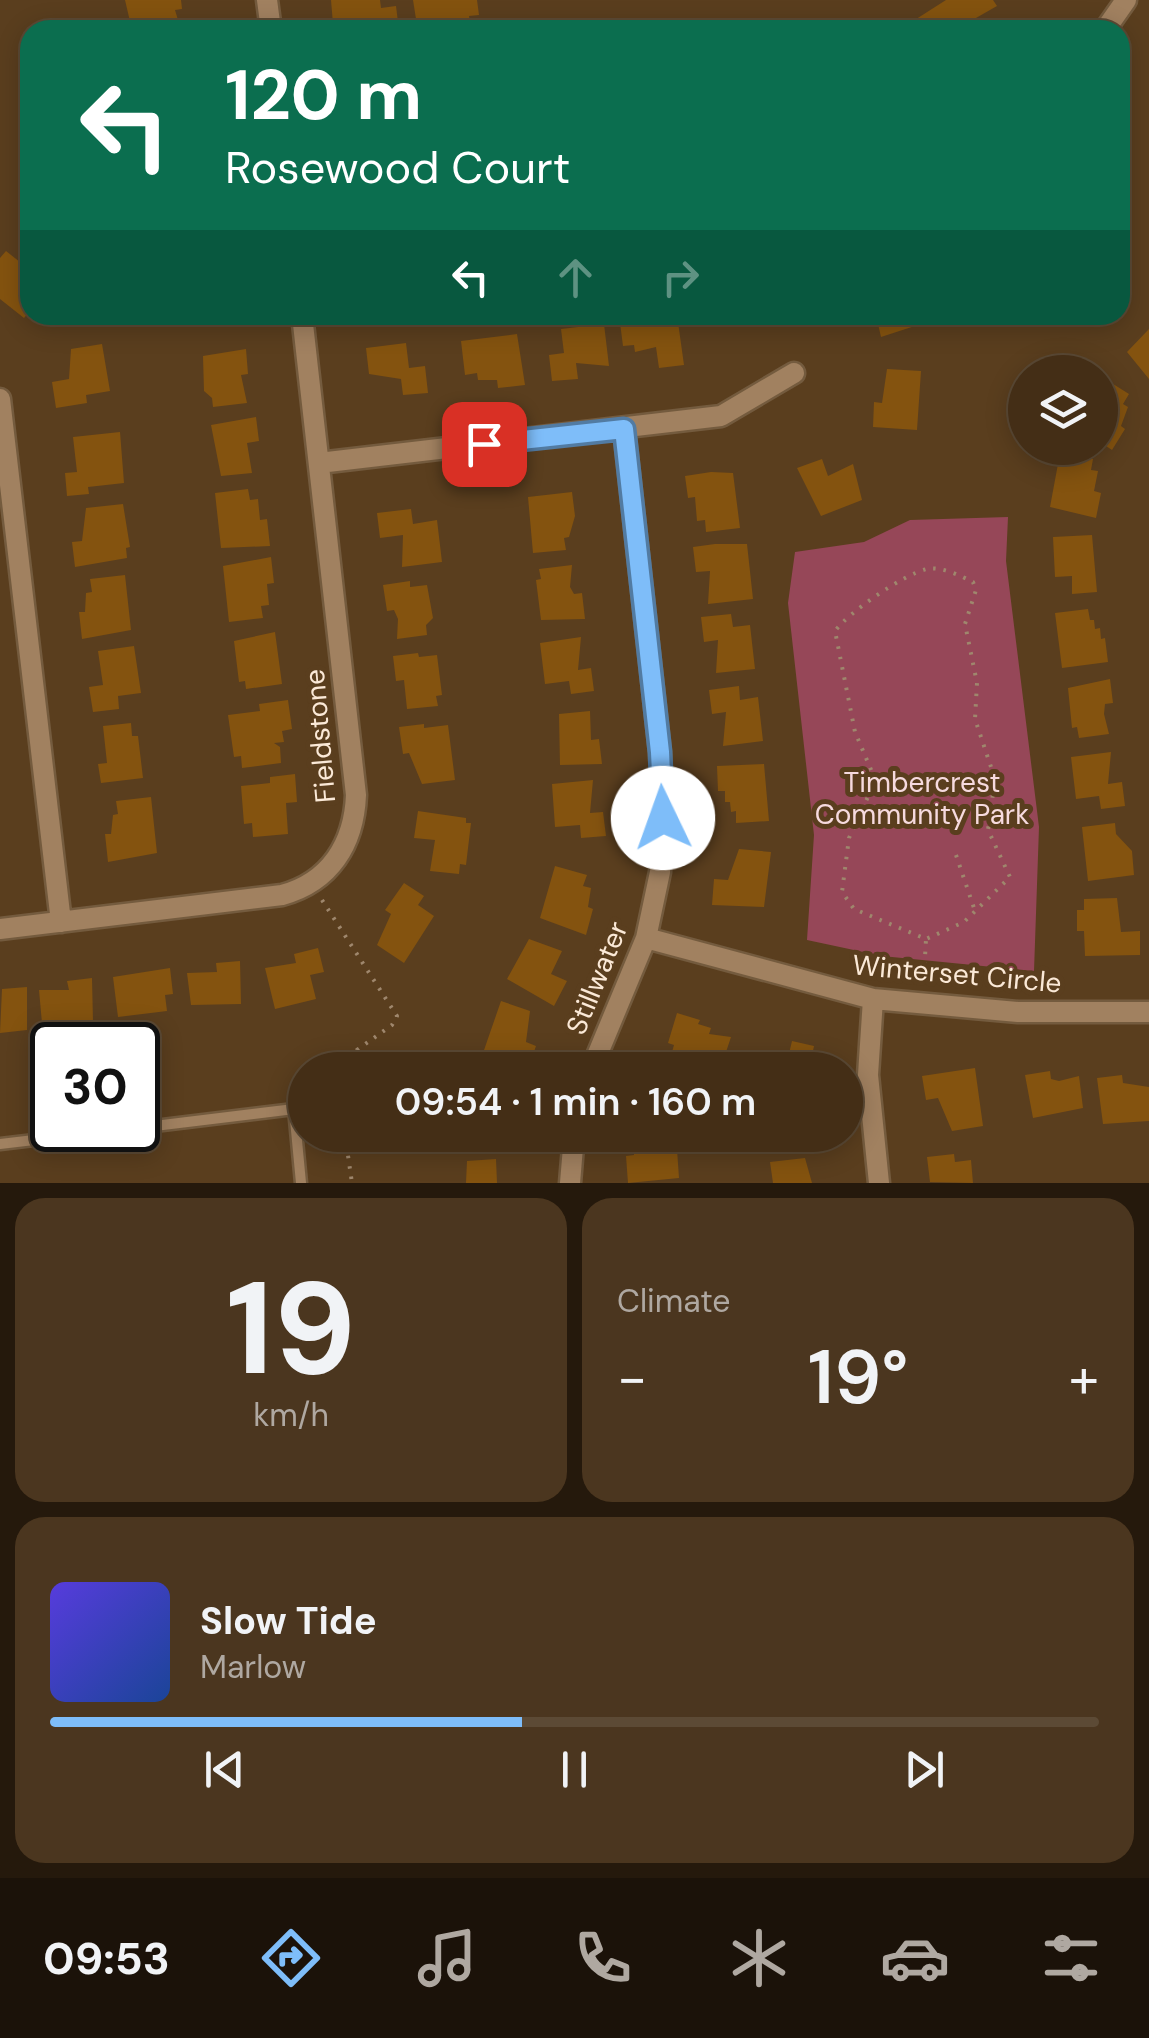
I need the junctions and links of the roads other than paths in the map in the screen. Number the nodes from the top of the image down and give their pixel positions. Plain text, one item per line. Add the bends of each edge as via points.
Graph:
1 (303, 325) edge
2 (794, 373) dead end
3 (0, 399) edge
4 (624, 429) junction
5 (318, 463) junction
6 (61, 922) junction
7 (0, 929) edge
8 (646, 938) junction
9 (873, 999) junction
10 (1149, 1012) edge
11 (598, 1052) edge
12 (160, 1125) edge
13 (30, 1140) edge
14 (0, 1144) edge
15 (573, 1152) edge
16 (301, 1183) edge
17 (570, 1183) edge
18 (879, 1183) edge

1 - 5 street, Fieldstone
2 - 4 street via 721,416
3 - 6 street
4 - 5 street
4 - 8 street, Stillwater via 663,818
5 - 6 street, Fieldstone via 356,795 344,847 309,885 255,900
6 - 7 street
8 - 9 street, Winterset Circle
8 - 11 street, Stillwater
9 - 10 street, Winterset Circle via 1018,1012
9 - 18 street via 868,1075
12 - 16 lane via 294,1109
13 - 14 lane
15 - 17 street

